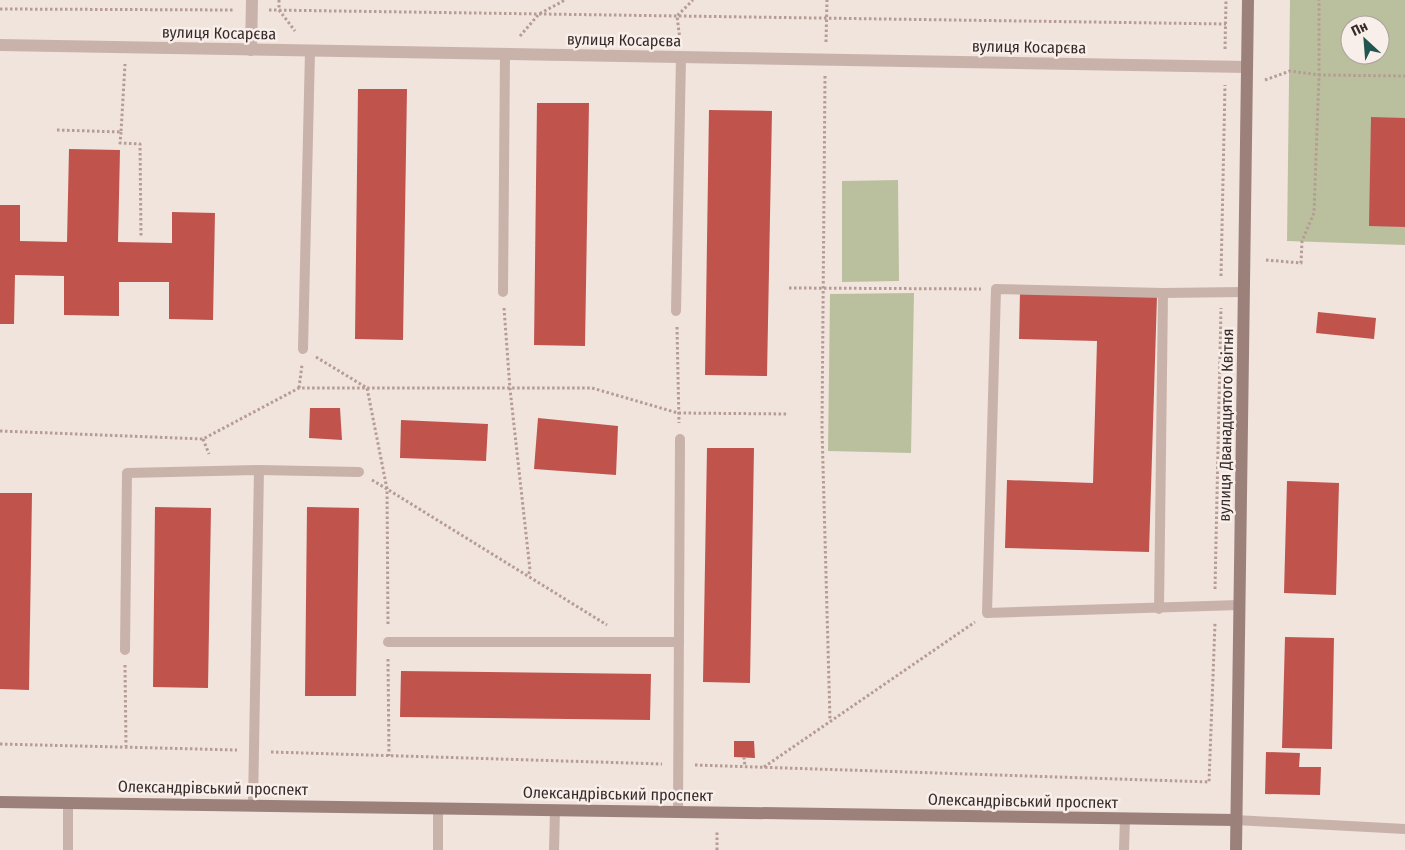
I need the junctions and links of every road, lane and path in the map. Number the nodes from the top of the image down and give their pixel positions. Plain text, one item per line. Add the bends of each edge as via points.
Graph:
1 (279, 0) edge
2 (565, 0) edge
3 (693, 0) edge
4 (827, 0) edge
5 (1226, 0) edge
6 (1248, 0) edge
7 (1319, 0) edge
8 (251, 5) edge
9 (0, 9) edge
10 (279, 10) junction
11 (540, 14) junction
12 (677, 16) junction
13 (826, 18) junction
14 (1226, 24) junction
15 (0, 45) edge
16 (251, 50) junction
17 (310, 50) junction
18 (505, 54) junction
19 (681, 57) junction
20 (126, 58) dead end
21 (825, 60) junction
22 (1225, 67) junction
23 (1247, 67) junction
24 (1319, 75) junction
25 (1405, 76) edge
26 (1269, 80) dead end
27 (57, 130) dead end
28 (121, 132) junction
29 (141, 236) dead end
30 (1266, 260) dead end
31 (789, 288) dead end
32 (996, 289) junction
33 (503, 292) joint
34 (1221, 292) junction
35 (1244, 292) junction
36 (1163, 293) junction
37 (676, 311) joint
38 (304, 349) junction
39 (299, 388) junction
40 (367, 388) junction
41 (510, 388) junction
42 (678, 413) junction
43 (788, 414) dead end
44 (0, 431) edge
45 (680, 439) joint
46 (259, 470) junction
47 (359, 472) dead end
48 (387, 489) junction
49 (528, 576) junction
50 (1239, 605) junction
51 (1215, 607) junction
52 (1160, 609) junction
53 (987, 614) junction
54 (388, 642) junction
55 (636, 642) junction
56 (679, 642) junction
57 (125, 650) joint
58 (830, 720) junction
59 (0, 744) edge
60 (126, 747) junction
61 (254, 751) junction
62 (389, 756) junction
63 (744, 757) dead end
64 (678, 764) junction
65 (744, 767) junction
66 (764, 768) junction
67 (0, 802) edge
68 (68, 802) junction
69 (253, 805) junction
70 (438, 808) junction
71 (555, 810) junction
72 (678, 812) junction
73 (1125, 818) junction
74 (1235, 820) junction
75 (1405, 829) edge
76 (68, 850) edge
77 (438, 850) edge
78 (554, 850) edge
79 (1124, 850) edge
80 (1236, 850) edge

1 - 10 path
2 - 11 path
3 - 12 path
4 - 13 path
5 - 14 path
6 - 23 main road, вулиця Дванадцятого Квітня
7 - 24 path
8 - 9 path
8 - 10 path
8 - 16 street
10 - 11 path
11 - 12 path
11 - 18 path
12 - 13 path
12 - 19 path
13 - 14 path
13 - 21 path
14 - 22 path
15 - 16 street, вулиця Косарєва
16 - 17 street, вулиця Косарєва
17 - 18 street, вулиця Косарєва
17 - 38 lane
18 - 19 street, вулиця Косарєва
18 - 33 lane
19 - 21 street, вулиця Косарєва
19 - 37 lane
20 - 28 path
21 - 22 street, вулиця Косарєва
21 - 58 path via 822,429
22 - 23 street, вулиця Косарєва
22 - 34 path
23 - 35 main road, вулиця Дванадцятого Квітня
24 - 25 path
24 - 26 path via 1290,71
24 - 30 path via 1314,213 1302,242 1301,263
27 - 28 path
28 - 29 path via 120,143 140,144
31 - 32 path
32 - 36 lane
32 - 53 lane
33 - 41 path
34 - 35 lane
34 - 36 lane
34 - 51 path
35 - 50 main road, вулиця Дванадцятого Квітня
36 - 52 lane
37 - 42 path
38 - 39 path
38 - 40 path
39 - 40 path
39 - 44 path via 203,439
40 - 41 path
40 - 48 path
41 - 42 path via 592,388
41 - 49 path via 530,570
42 - 43 path
42 - 45 path
45 - 56 lane
46 - 47 lane
46 - 57 lane via 127,473
46 - 61 lane
48 - 49 path
48 - 54 path
49 - 55 path
50 - 51 lane
50 - 74 main road, вулиця Дванадцятого Квітня
51 - 52 lane
51 - 66 path via 1209,782
52 - 53 lane
53 - 58 path
54 - 55 lane
54 - 62 path
55 - 56 lane
56 - 64 lane
57 - 60 path
58 - 66 path
59 - 60 path
60 - 61 path
61 - 62 path
61 - 69 lane
62 - 64 path
63 - 65 path
64 - 65 path
64 - 72 lane
65 - 66 path
67 - 68 main road, Олександрівський проспект
68 - 69 main road, Олександрівський проспект
68 - 76 lane
69 - 70 main road, Олександрівський проспект
70 - 71 main road, Олександрівський проспект
70 - 77 lane
71 - 72 main road, Олександрівський проспект
71 - 78 lane
72 - 73 main road, Олександрівський проспект
73 - 74 main road, Олександрівський проспект
73 - 79 lane
74 - 75 lane
74 - 80 main road, вулиця Дванадцятого Квітня

